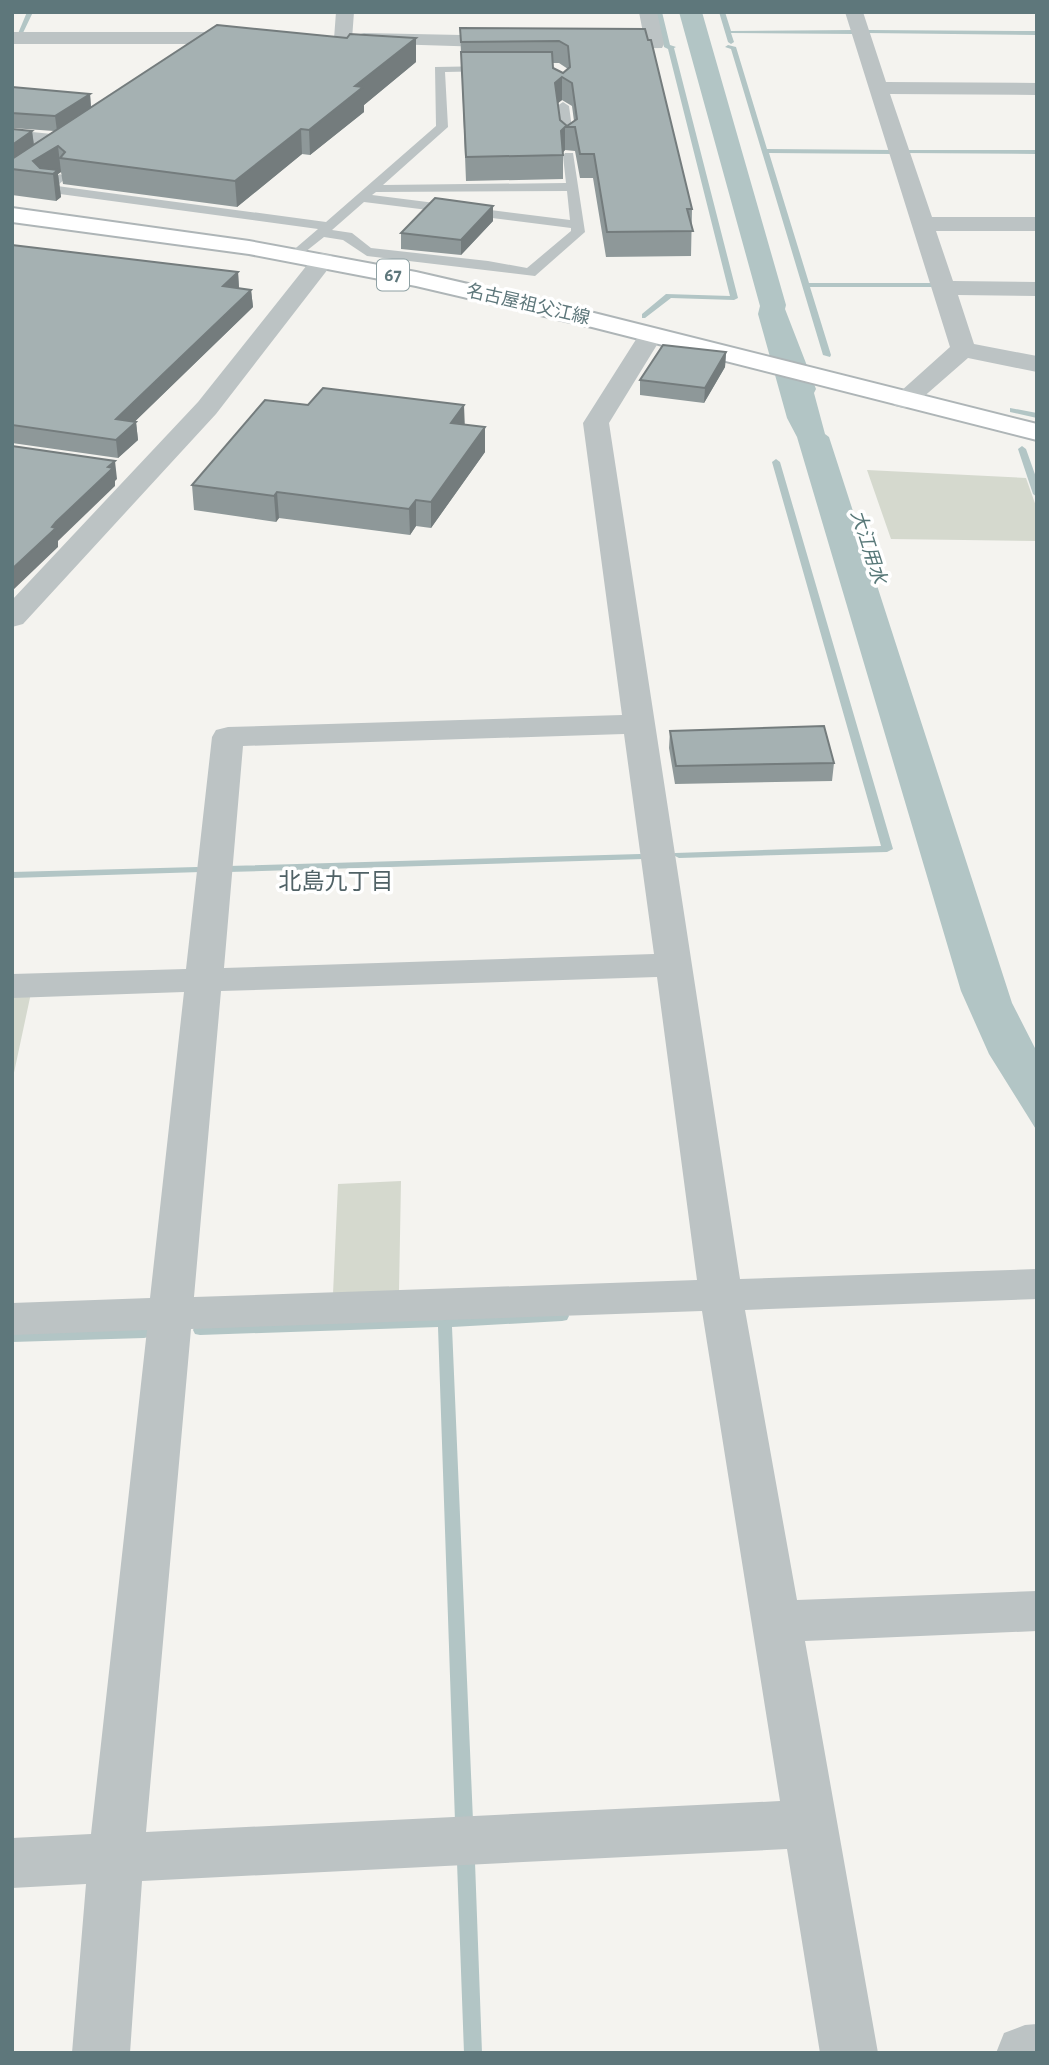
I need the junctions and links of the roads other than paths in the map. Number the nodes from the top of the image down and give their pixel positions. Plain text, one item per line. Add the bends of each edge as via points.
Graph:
1 (345, 12) edge
2 (648, 12) edge
3 (854, 12) edge
4 (26, 32) edge
5 (215, 38) junction
6 (266, 38) edge
7 (533, 42) edge
8 (574, 43) edge
9 (182, 60) edge
10 (506, 69) edge
11 (878, 88) junction
12 (1037, 89) edge
13 (563, 106) edge
14 (84, 127) edge
15 (12, 136) edge
16 (62, 142) junction
17 (32, 162) edge
18 (60, 178) edge
19 (573, 187) junction
20 (366, 194) junction
21 (12, 215) edge
22 (922, 224) junction
23 (1037, 224) edge
24 (578, 225) junction
25 (326, 230) junction
26 (295, 256) junction
27 (323, 260) junction
28 (943, 288) junction
29 (1037, 289) edge
30 (651, 335) junction
31 (963, 349) junction
32 (1037, 351) edge
33 (997, 356) junction
34 (1037, 363) edge
35 (904, 400) junction
36 (1037, 432) edge
37 (12, 618) edge
38 (639, 724) junction
39 (674, 965) junction
40 (204, 980) junction
41 (12, 986) edge
42 (1037, 1284) edge
43 (721, 1295) junction
44 (170, 1314) junction
45 (12, 1320) edge
46 (1037, 1611) edge
47 (776, 1622) junction
48 (810, 1824) junction
49 (116, 1858) junction
50 (12, 1863) edge
51 (1037, 2052) edge
52 (101, 2053) edge
53 (849, 2053) edge
54 (1025, 2053) edge

1 - 7 street via 336,39
2 - 8 street via 655,44
3 - 11 street
4 - 5 street
5 - 6 street
5 - 9 street
10 - 20 lane via 439,69 442,127
11 - 12 street
11 - 22 street
13 - 19 lane
14 - 16 street
15 - 16 street
16 - 17 street
18 - 25 lane via 45,188
19 - 20 lane
19 - 24 lane
20 - 24 lane
20 - 25 lane
21 - 26 main road, 名古屋祖父江線 / 67
22 - 23 street
22 - 28 street
24 - 25 lane via 578,232 530,273 368,252 347,236
25 - 26 lane
26 - 27 main road, 名古屋祖父江線 / 67
27 - 30 main road, 名古屋祖父江線 / 67
27 - 37 street via 207,408 133,471
28 - 29 street
28 - 31 street
30 - 35 main road, 名古屋祖父江線 / 67
30 - 38 street via 596,423
31 - 33 street
31 - 35 street
32 - 33 street via 1000,351
33 - 34 street
35 - 36 main road, 名古屋祖父江線 / 67
38 - 39 street
38 - 40 street via 228,737
39 - 40 street
39 - 43 street
40 - 41 street
40 - 44 street
42 - 43 street
43 - 44 street
43 - 47 street
44 - 45 street
44 - 49 street
46 - 47 street
47 - 48 street
48 - 49 street
48 - 53 street
49 - 50 street
49 - 52 street
51 - 54 street

